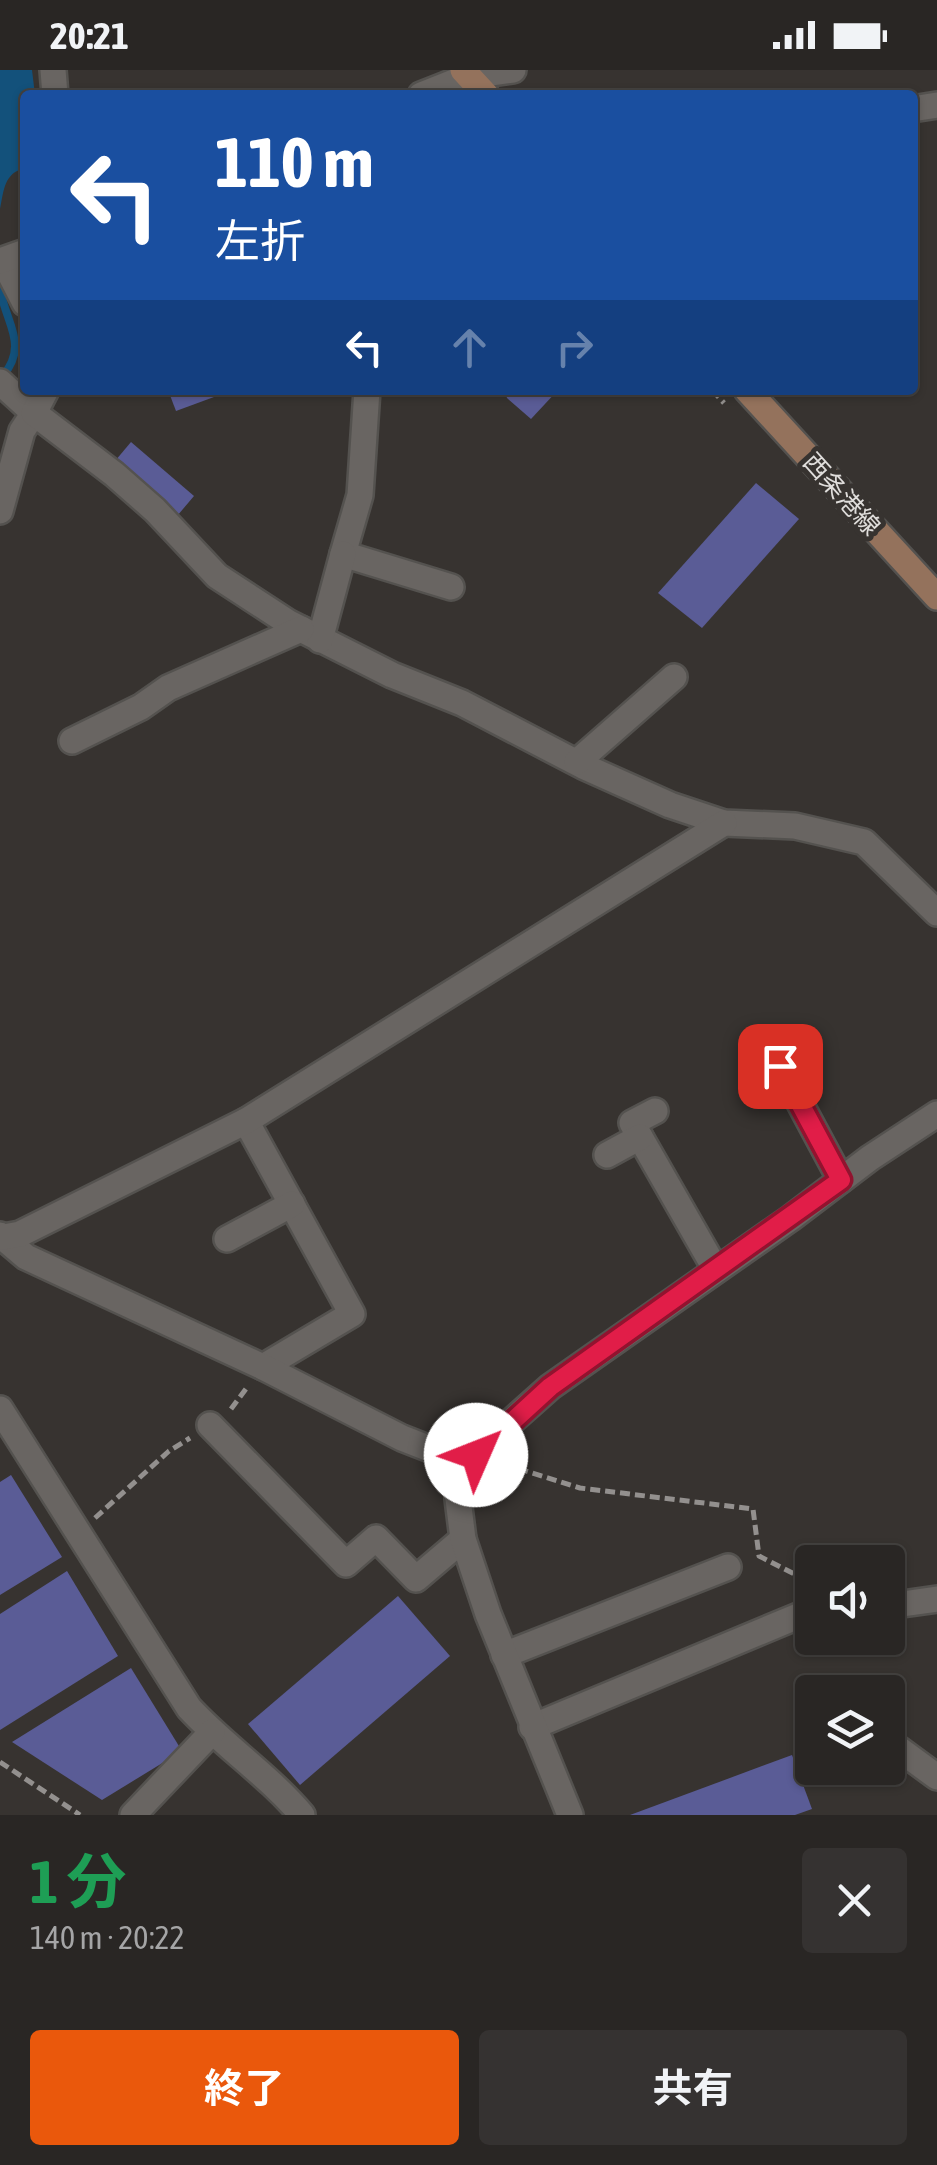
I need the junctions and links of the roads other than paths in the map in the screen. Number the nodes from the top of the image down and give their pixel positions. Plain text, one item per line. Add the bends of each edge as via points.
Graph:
1 (513, 70) edge
2 (472, 80) edge
3 (438, 90) edge
4 (5, 269) edge
5 (20, 294) edge
6 (10, 384) edge
7 (43, 395) edge
8 (368, 395) edge
9 (753, 395) edge
10 (34, 413) junction
11 (0, 512) edge
12 (343, 554) junction
13 (451, 587) dead end
14 (937, 598) edge
15 (310, 634) junction
16 (674, 677) dead end
17 (72, 741) dead end
18 (577, 762) junction
19 (724, 823) junction
20 (937, 913) edge
21 (780, 1066) dead end
22 (655, 1111) dead end
23 (937, 1114) edge
24 (246, 1120) junction
25 (640, 1136) junction
26 (606, 1156) dead end
27 (841, 1180) junction
28 (292, 1204) junction
29 (2, 1236) edge
30 (226, 1239) dead end
31 (716, 1270) junction
32 (262, 1366) junction
33 (0, 1409) edge
34 (210, 1425) road end
35 (473, 1460) junction
36 (462, 1539) junction
37 (728, 1567) dead end
38 (937, 1600) edge
39 (905, 1604) edge
40 (795, 1617) edge
41 (504, 1655) junction
42 (532, 1728) junction
43 (212, 1732) junction
44 (905, 1753) edge
45 (937, 1776) edge
46 (134, 1815) edge
47 (302, 1815) edge
48 (570, 1815) edge

1 - 2 street
2 - 3 street
4 - 5 street
6 - 10 street
7 - 10 street
8 - 12 street via 360,496
9 - 14 main road, 西条港線
10 - 11 street via 22,431
10 - 15 street via 155,510 216,576
12 - 13 street
12 - 15 street
15 - 17 street via 168,688
15 - 18 street
16 - 18 street
18 - 19 street
19 - 20 street via 795,826 864,842
19 - 24 street
21 - 27 street
22 - 25 street via 632,1123
23 - 27 street
24 - 28 street
24 - 29 street via 20,1234
25 - 26 street
25 - 31 street
27 - 31 street
28 - 30 street
28 - 32 street via 352,1314
29 - 32 street via 26,1258
31 - 35 street via 550,1387
32 - 35 street via 402,1438
33 - 43 street via 163,1669
34 - 36 street via 346,1564 376,1538 416,1579
35 - 36 street via 458,1500
36 - 41 street
37 - 41 street
38 - 39 street
40 - 42 street
41 - 42 street
42 - 48 street
43 - 46 street
43 - 47 street
44 - 45 street

